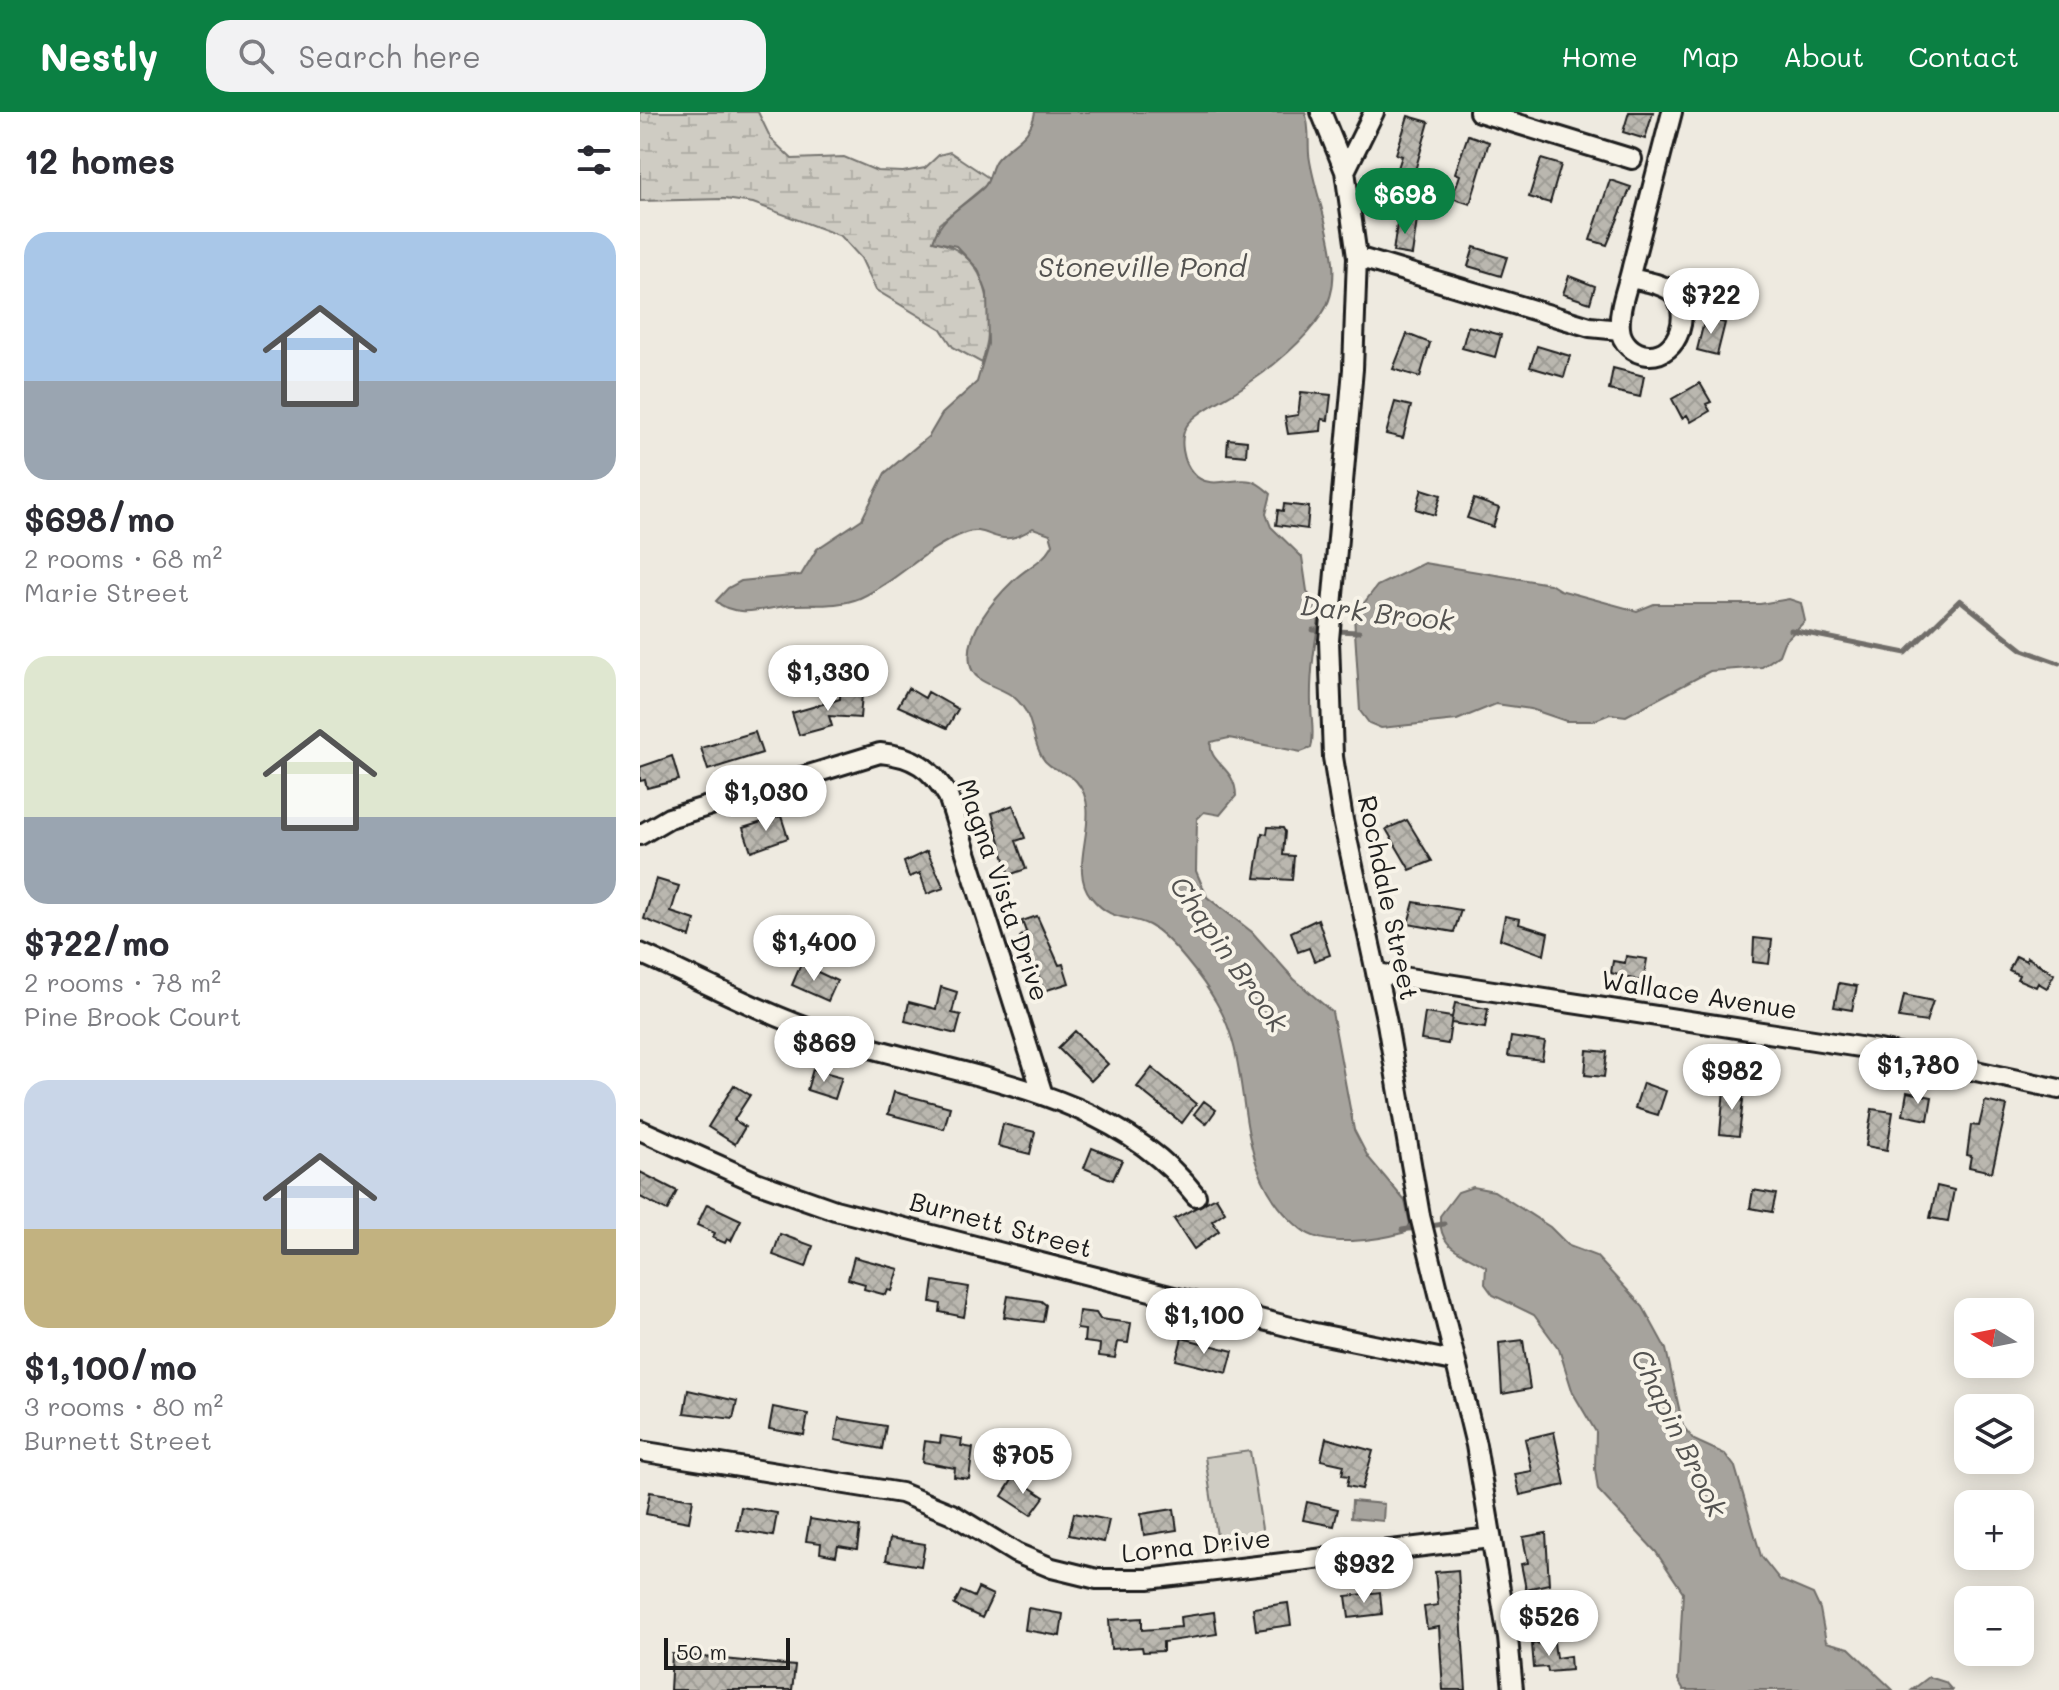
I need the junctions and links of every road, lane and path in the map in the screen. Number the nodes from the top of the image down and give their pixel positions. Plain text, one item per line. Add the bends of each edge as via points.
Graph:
1 (1321, 112) edge
2 (1374, 112) edge
3 (1479, 112) edge
4 (1672, 112) edge
5 (1632, 159) dead end
6 (1345, 171) junction
7 (1357, 257) junction
8 (1630, 278) junction
9 (1620, 330) junction
10 (640, 835) edge
11 (640, 953) edge
12 (1376, 973) junction
13 (2059, 1089) edge
14 (1043, 1095) junction
15 (640, 1130) edge
16 (1196, 1196) dead end
17 (1453, 1361) junction
18 (640, 1451) edge
19 (1491, 1538) junction
20 (1513, 1690) edge

1 - 6 street, Rochdale Street
2 - 6 street
3 - 5 street
4 - 8 street
6 - 7 street, Rochdale Street
7 - 9 street via 1590,327
7 - 12 street, Rochdale Street via 1353,369 1329,632 1333,757
8 - 9 street
8 - 9 street via 1663,286 1673,294 1680,304 1681,323 1673,344 1651,355 1628,346
10 - 14 street, Magna Vista Drive via 669,818 880,753 923,765 948,796
11 - 14 street via 808,1029
12 - 13 street, Wallace Avenue via 1879,1050
12 - 17 street, Rochdale Street via 1420,1216
14 - 16 street via 1148,1146
15 - 17 street, Burnett Street via 756,1182 835,1210 1310,1332
17 - 19 street, Rochdale Street via 1470,1417
18 - 19 street, Lorna Drive via 901,1493 952,1514 1025,1557 1097,1579 1148,1579
19 - 20 street, Rochdale Street

